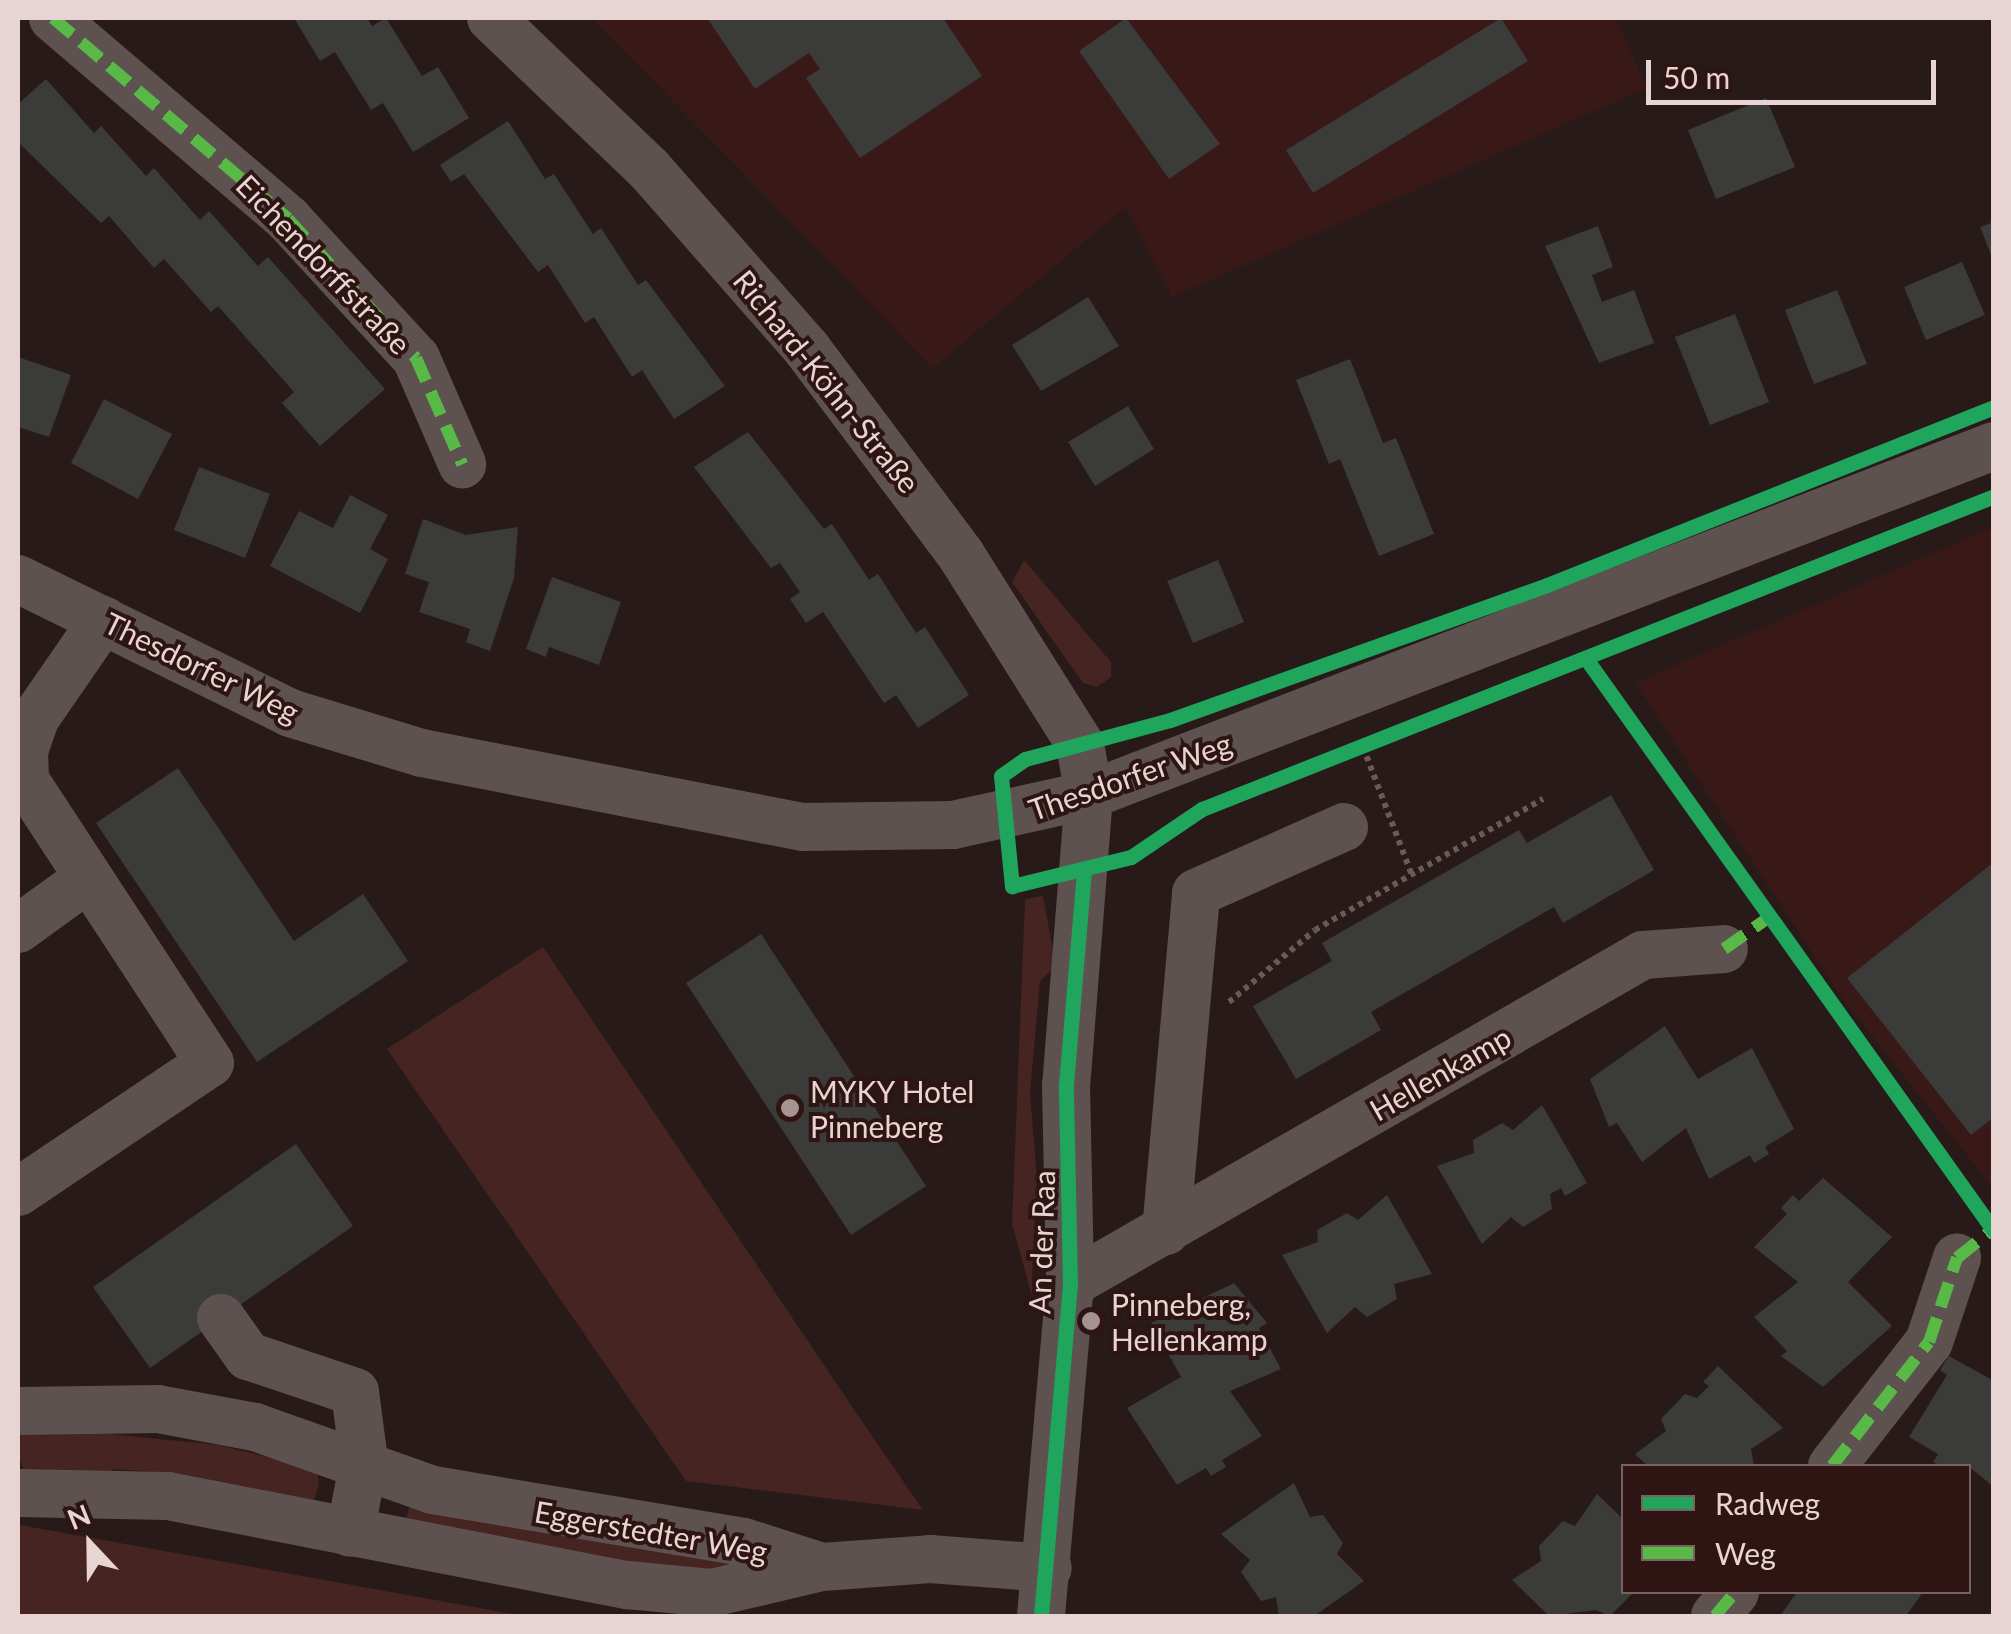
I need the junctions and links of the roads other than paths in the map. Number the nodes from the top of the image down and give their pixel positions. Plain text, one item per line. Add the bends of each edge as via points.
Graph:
1 (53, 18) edge
2 (491, 18) edge
3 (1994, 446) edge
4 (462, 464) dead end
5 (18, 579) edge
6 (103, 620) junction
7 (1089, 796) junction
8 (1344, 826) dead end
9 (87, 879) junction
10 (18, 928) edge
11 (1724, 949) dead end
12 (18, 1192) edge
13 (1166, 1232) junction
14 (1957, 1258) dead end
15 (1070, 1284) junction
16 (221, 1318) dead end
17 (18, 1411) edge
18 (364, 1461) junction
19 (1834, 1464) edge
20 (18, 1494) edge
21 (350, 1533) junction
22 (822, 1567) junction
23 (1048, 1568) junction
24 (1733, 1594) edge
25 (768, 1616) edge
26 (1040, 1616) edge
27 (1715, 1616) edge

1 - 4 street, Eichendorffstraße via 288,219 403,344
2 - 7 street, Richard-Köhn-Straße via 650,169 865,422 1067,713
3 - 7 street, Thesdorfer Weg
5 - 6 street, Thesdorfer Weg
6 - 7 street, Thesdorfer Weg via 290,713 422,753 712,812 803,826 953,824
6 - 9 street via 36,718 24,751 25,780
7 - 15 street, An der Raa via 1066,1086
8 - 13 street via 1196,893
9 - 10 street
9 - 12 street via 210,1063
11 - 13 street, Hellenkamp via 1644,956
13 - 15 street, Hellenkamp
14 - 19 street via 1929,1342
15 - 23 street, An der Raa
16 - 18 street via 248,1356 355,1392
17 - 18 street, Eggerstedter Weg via 158,1409
18 - 21 street
18 - 22 street, Eggerstedter Weg via 434,1490 744,1542
20 - 21 street, Eggerstedter Weg via 168,1496
21 - 22 street, Eggerstedter Weg via 711,1593
22 - 23 street via 930,1560
22 - 25 street
23 - 26 street, An der Raa
24 - 27 street

